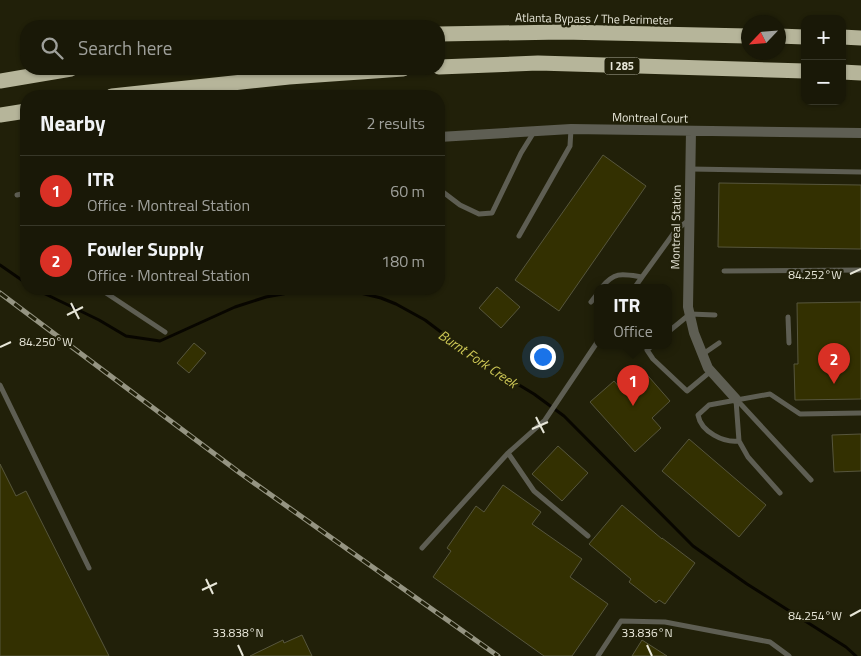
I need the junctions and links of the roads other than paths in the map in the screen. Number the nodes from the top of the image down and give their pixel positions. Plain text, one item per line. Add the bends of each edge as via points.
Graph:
1 (445, 34) edge
2 (741, 36) edge
3 (786, 36) edge
4 (801, 37) edge
5 (846, 37) edge
6 (861, 38) edge
7 (445, 67) edge
8 (801, 71) edge
9 (846, 72) edge
10 (861, 73) edge
11 (35, 75) edge
12 (320, 75) edge
13 (0, 81) edge
14 (168, 90) edge
15 (20, 112) edge
16 (0, 115) edge
17 (571, 128) junction
18 (691, 131) junction
19 (534, 132) junction
20 (861, 132) edge
21 (445, 137) edge
22 (690, 169) junction
23 (861, 172) edge
24 (20, 194) edge
25 (445, 194) edge
26 (17, 195) dead end
27 (689, 219) junction
28 (519, 236) dead end
29 (861, 270) edge
30 (724, 271) dead end
31 (642, 277) junction
32 (604, 284) edge
33 (637, 284) edge
34 (109, 295) edge
35 (594, 298) edge
36 (591, 302) dead end
37 (690, 314) junction
38 (715, 314) dead end
39 (788, 316) dead end
40 (672, 329) edge
41 (165, 332) dead end
42 (719, 343) dead end
43 (789, 343) dead end
44 (594, 347) edge
45 (648, 349) edge
46 (703, 354) junction
47 (711, 370) junction
48 (0, 385) edge
49 (736, 399) junction
50 (861, 413) edge
51 (739, 441) junction
52 (508, 453) junction
53 (811, 480) dead end
54 (780, 493) dead end
55 (588, 536) dead end
56 (422, 548) dead end
57 (89, 568) dead end
58 (598, 656) edge
59 (789, 656) edge

1 - 2 highway, Atlanta Bypass / The Perimeter via 562,32
3 - 4 highway
5 - 6 highway
7 - 8 highway, I 285 via 538,63
9 - 10 highway
11 - 13 highway
12 - 14 highway
15 - 16 highway
17 - 18 street, Montreal Court
17 - 19 street, Montreal Court
17 - 28 lane via 570,146
18 - 20 street, Montreal Court
18 - 22 street, Montreal Station
19 - 21 street, Montreal Court
19 - 25 lane via 492,213 479,214
22 - 23 lane
22 - 27 street, Montreal Station
24 - 26 lane
27 - 31 lane via 676,230
27 - 37 street, Montreal Station
29 - 30 lane
31 - 32 lane via 620,274 609,278
31 - 33 lane
34 - 41 lane
35 - 36 lane
37 - 38 lane
37 - 40 lane
37 - 46 street, Montreal Station
39 - 43 lane
42 - 46 lane
44 - 52 lane via 547,416
45 - 47 lane via 653,358 687,391
46 - 47 street, Montreal Station
47 - 49 street, Montreal Station
48 - 57 lane
49 - 50 lane via 770,394 800,414
49 - 51 lane
49 - 51 lane via 709,405 698,415 717,438
49 - 53 lane
51 - 54 lane via 748,457
52 - 55 lane via 534,491
52 - 56 lane
58 - 59 lane via 621,622 665,622 770,642

